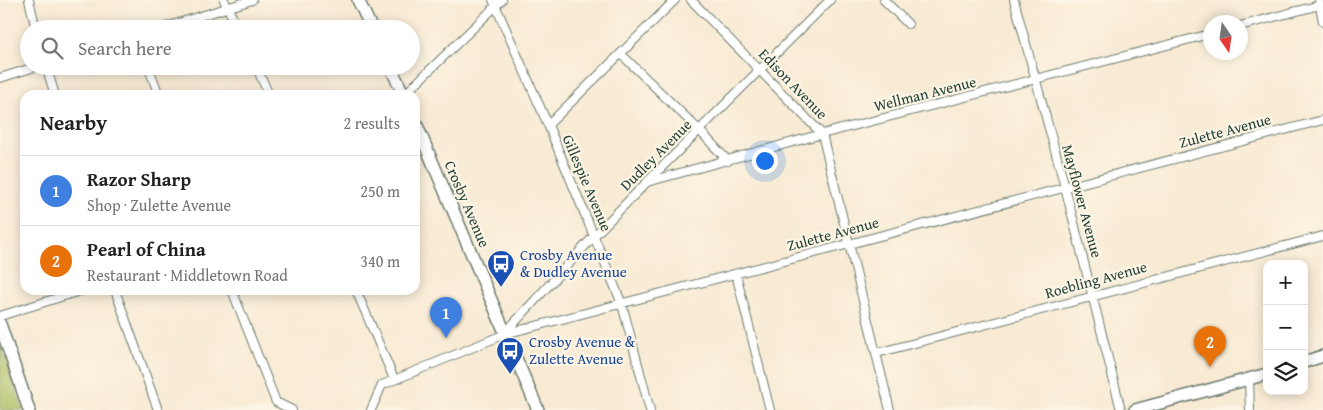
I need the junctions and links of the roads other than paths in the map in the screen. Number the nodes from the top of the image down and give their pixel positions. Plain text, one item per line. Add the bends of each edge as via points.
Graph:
1 (29, 0) edge
2 (252, 0) edge
3 (358, 0) edge
4 (676, 0) edge
5 (691, 0) edge
6 (830, 0) edge
7 (884, 0) edge
8 (1014, 0) edge
9 (497, 2) edge
10 (1319, 3) edge
11 (226, 4) edge
12 (34, 20) edge
13 (183, 20) edge
14 (234, 20) edge
15 (368, 20) edge
16 (1323, 22) edge
17 (908, 24) dead end
18 (1248, 24) edge
19 (1203, 36) edge
20 (621, 54) junction
21 (760, 70) junction
22 (20, 72) edge
23 (49, 75) edge
24 (151, 75) edge
25 (260, 75) edge
26 (394, 75) edge
27 (0, 78) edge
28 (1035, 80) junction
29 (53, 90) edge
30 (157, 90) edge
31 (267, 90) edge
32 (402, 90) edge
33 (409, 90) edge
34 (1323, 120) edge
35 (548, 125) junction
36 (700, 131) junction
37 (420, 133) edge
38 (822, 134) junction
39 (728, 161) junction
40 (647, 182) junction
41 (1064, 187) junction
42 (595, 235) junction
43 (1323, 236) edge
44 (848, 244) junction
45 (736, 274) junction
46 (67, 295) edge
47 (117, 295) edge
48 (234, 295) edge
49 (358, 295) edge
50 (1092, 296) junction
51 (622, 304) junction
52 (0, 316) edge
53 (0, 324) edge
54 (505, 334) junction
55 (877, 353) junction
56 (1323, 356) edge
57 (1308, 361) edge
58 (1263, 375) edge
59 (1249, 379) junction
60 (394, 380) junction
61 (28, 410) edge
62 (158, 410) edge
63 (292, 410) edge
64 (371, 410) edge
65 (538, 410) edge
66 (650, 410) edge
67 (770, 410) edge
68 (890, 410) edge
69 (1121, 410) edge
70 (1135, 410) edge
71 (1250, 410) edge

1 - 12 street
2 - 11 street
3 - 15 street
4 - 20 street
5 - 21 street, Edison Avenue
6 - 21 street, Dudley Avenue
7 - 17 street
8 - 28 street, Mayflower Avenue
9 - 33 street
9 - 35 street, Gillespie Avenue
10 - 16 street
10 - 18 street
11 - 13 street
11 - 14 street
19 - 28 street, Wellman Avenue
20 - 35 street
20 - 36 street
21 - 36 street, Dudley Avenue
21 - 38 street, Edison Avenue
22 - 27 street
23 - 29 street
24 - 30 street
25 - 31 street
26 - 32 street
28 - 38 street, Wellman Avenue
28 - 41 street, Mayflower Avenue
34 - 41 street, Zulette Avenue
35 - 42 street, Gillespie Avenue
36 - 39 street
36 - 40 street, Dudley Avenue
37 - 54 street, Crosby Avenue
38 - 39 street, Wellman Avenue
38 - 44 street, Edison Avenue
39 - 40 street, Wellman Avenue
40 - 42 street, Dudley Avenue
41 - 44 street, Zulette Avenue
41 - 50 street, Mayflower Avenue
42 - 51 street, Gillespie Avenue
42 - 54 street, Dudley Avenue
43 - 50 street, Roebling Avenue
44 - 45 street, Zulette Avenue
44 - 55 street, Edison Avenue
45 - 51 street, Zulette Avenue
45 - 67 street
46 - 52 street
47 - 62 street
48 - 63 street via 276,402
49 - 60 street
50 - 55 street, Roebling Avenue
50 - 69 street, Mayflower Avenue
51 - 54 street, Zulette Avenue
51 - 66 street, Gillespie Avenue
53 - 61 street
54 - 60 street, Zulette Avenue
54 - 65 street, Crosby Avenue
55 - 68 street, Edison Avenue
56 - 57 street
58 - 59 street
59 - 70 street
59 - 71 street
60 - 64 street, Zulette Avenue via 382,384

